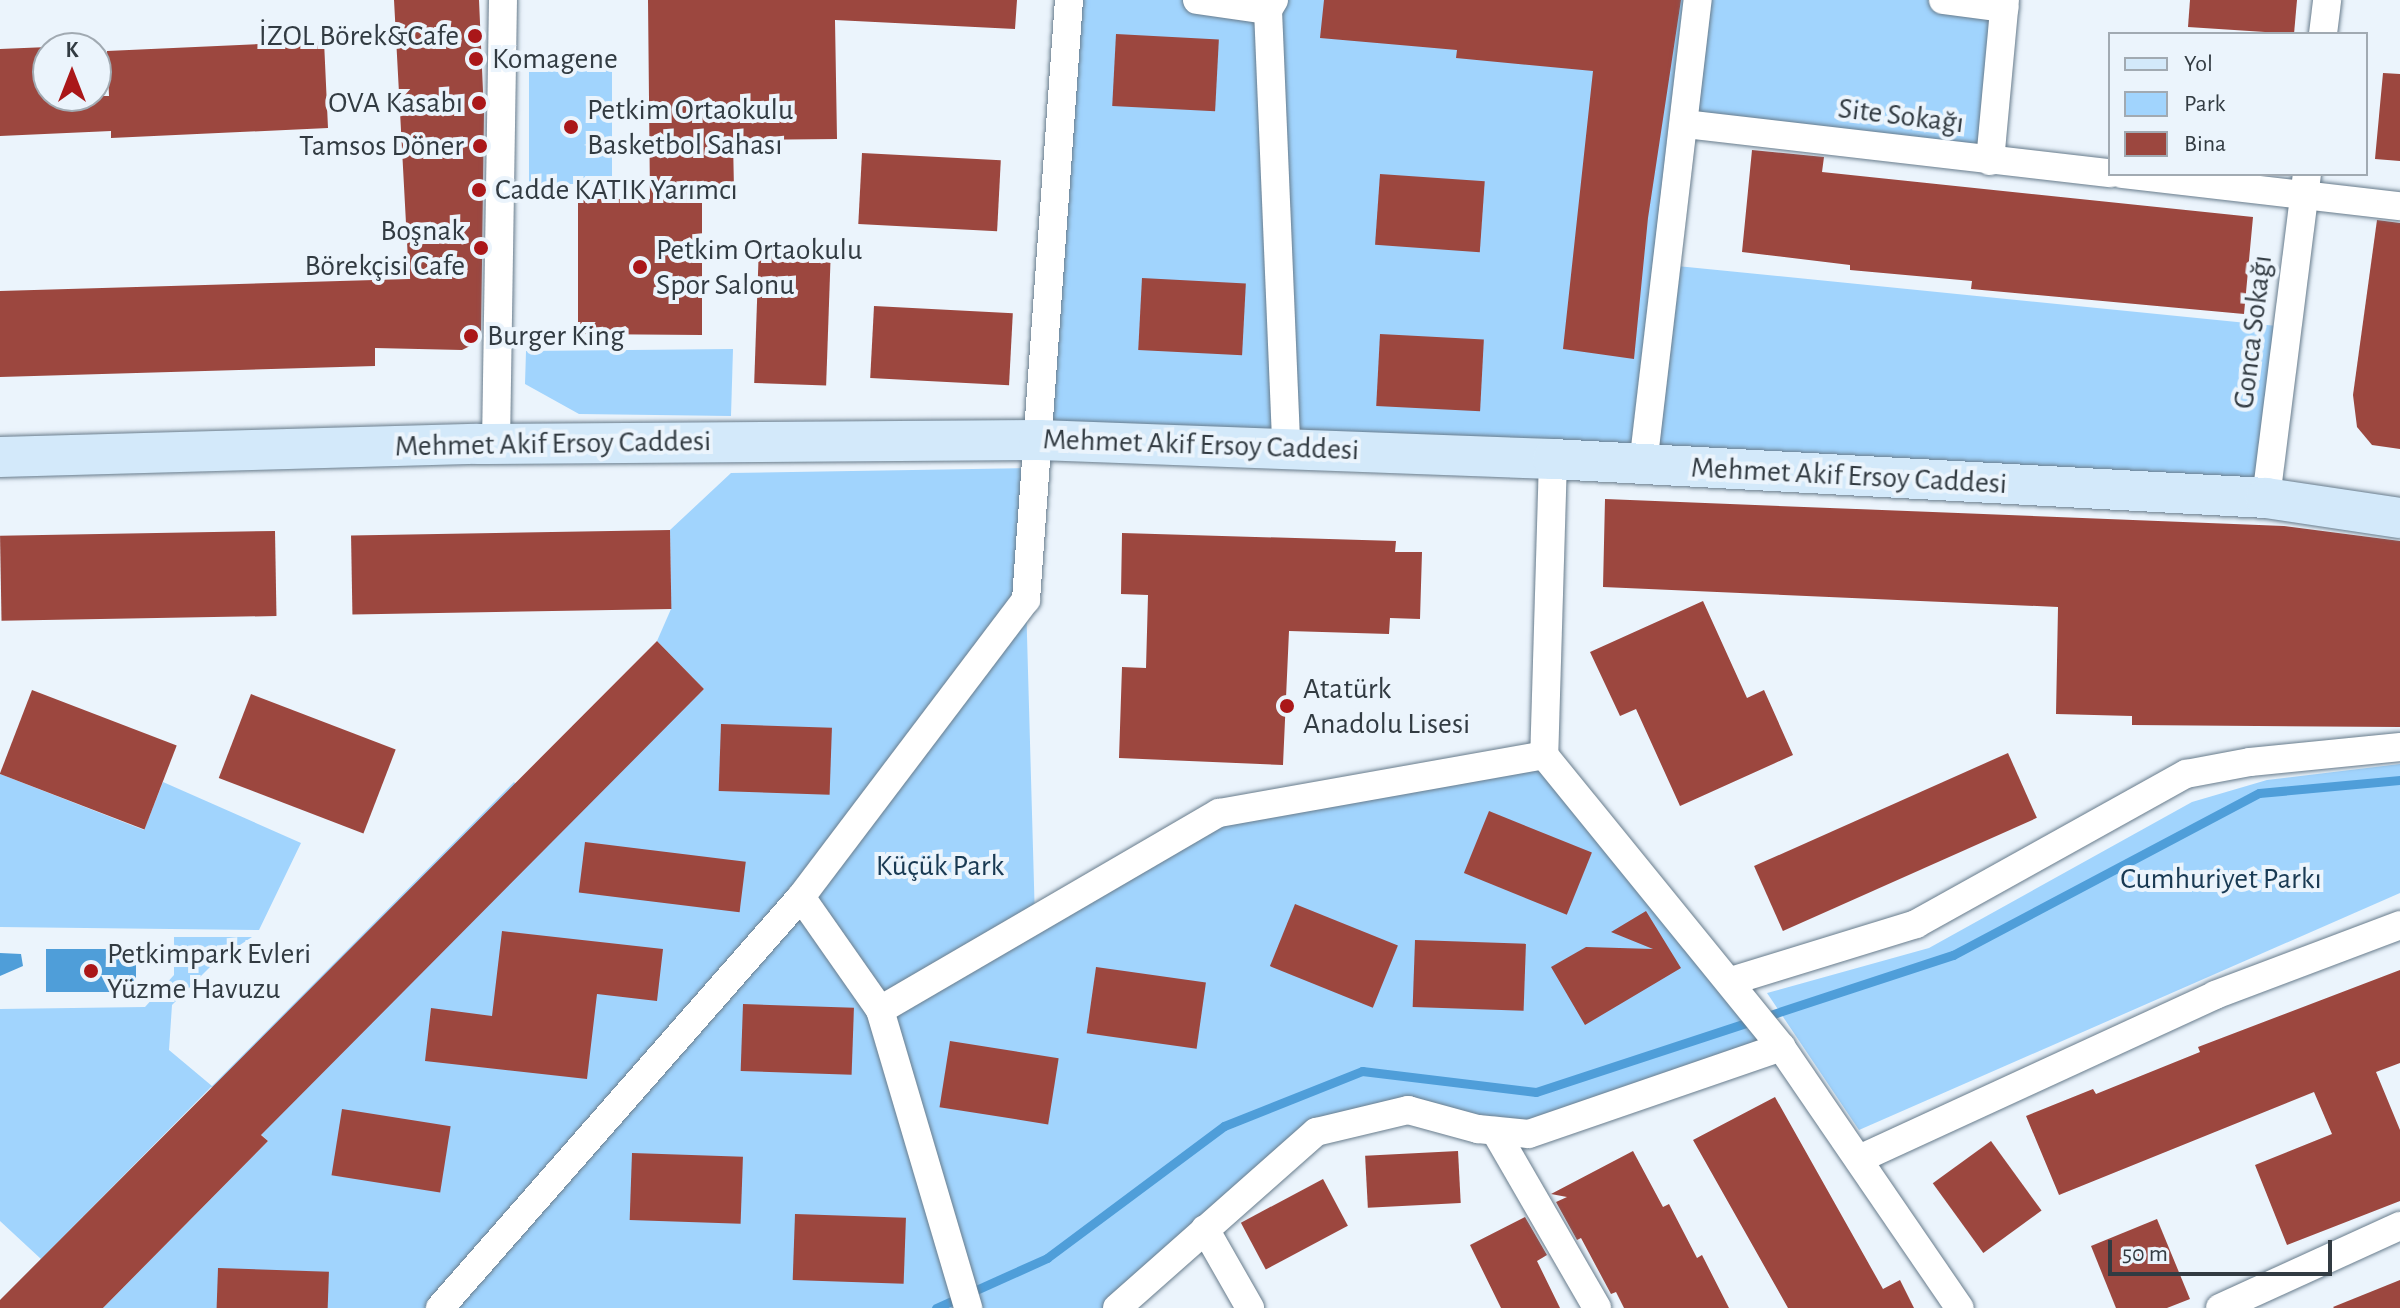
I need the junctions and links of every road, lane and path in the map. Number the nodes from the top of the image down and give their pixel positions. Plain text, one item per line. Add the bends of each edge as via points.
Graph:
1 (503, 0) edge
2 (1069, 0) edge
3 (1197, 0) edge
4 (1698, 0) edge
5 (1943, 0) edge
6 (2327, 0) edge
7 (2005, 4) edge
8 (1271, 5) edge
9 (2323, 32) edge
10 (1685, 124) junction
11 (1990, 161) junction
12 (2108, 173) edge
13 (2163, 176) edge
14 (2306, 183) edge
15 (2400, 206) edge
16 (1039, 440) junction
17 (496, 444) junction
18 (1286, 447) junction
19 (0, 457) edge
20 (1553, 459) junction
21 (1643, 465) junction
22 (2266, 498) junction
23 (2400, 518) edge
24 (2400, 747) edge
25 (1544, 755) junction
26 (801, 897) junction
27 (2400, 925) edge
28 (1731, 981) junction
29 (880, 1010) junction
30 (1781, 1047) junction
31 (1495, 1131) junction
32 (1859, 1159) junction
33 (2400, 1226) edge
34 (1205, 1229) junction
35 (440, 1308) edge
36 (968, 1308) edge
37 (1117, 1308) edge
38 (1250, 1308) edge
39 (1597, 1308) edge
40 (1960, 1308) edge
41 (2220, 1308) edge

1 - 17 street
2 - 16 street
3 - 8 street
4 - 10 street
5 - 7 street
6 - 9 street
7 - 11 street
8 - 18 street
10 - 11 street, Site Sokağı
10 - 21 street
11 - 12 street, Site Sokağı
13 - 14 street
14 - 15 street
14 - 22 street, Gonca Sokağı
16 - 17 main road, Mehmet Akif Ersoy Caddesi
16 - 18 main road, Mehmet Akif Ersoy Caddesi
16 - 26 street via 1026,600
17 - 19 main road, Mehmet Akif Ersoy Caddesi
18 - 20 main road, Mehmet Akif Ersoy Caddesi
20 - 21 main road, Mehmet Akif Ersoy Caddesi
20 - 25 street
21 - 22 main road, Mehmet Akif Ersoy Caddesi
22 - 23 main road, Mehmet Akif Ersoy Caddesi
24 - 28 street via 2186,774 1916,924
25 - 28 street
25 - 29 street via 1219,813
26 - 29 street
26 - 35 street
27 - 32 street via 2215,995
28 - 30 street
29 - 36 street
30 - 31 street via 1529,1134
30 - 32 street
31 - 34 street via 1408,1110 1316,1132
31 - 39 street
32 - 40 street
33 - 41 street
34 - 37 street
34 - 38 street

